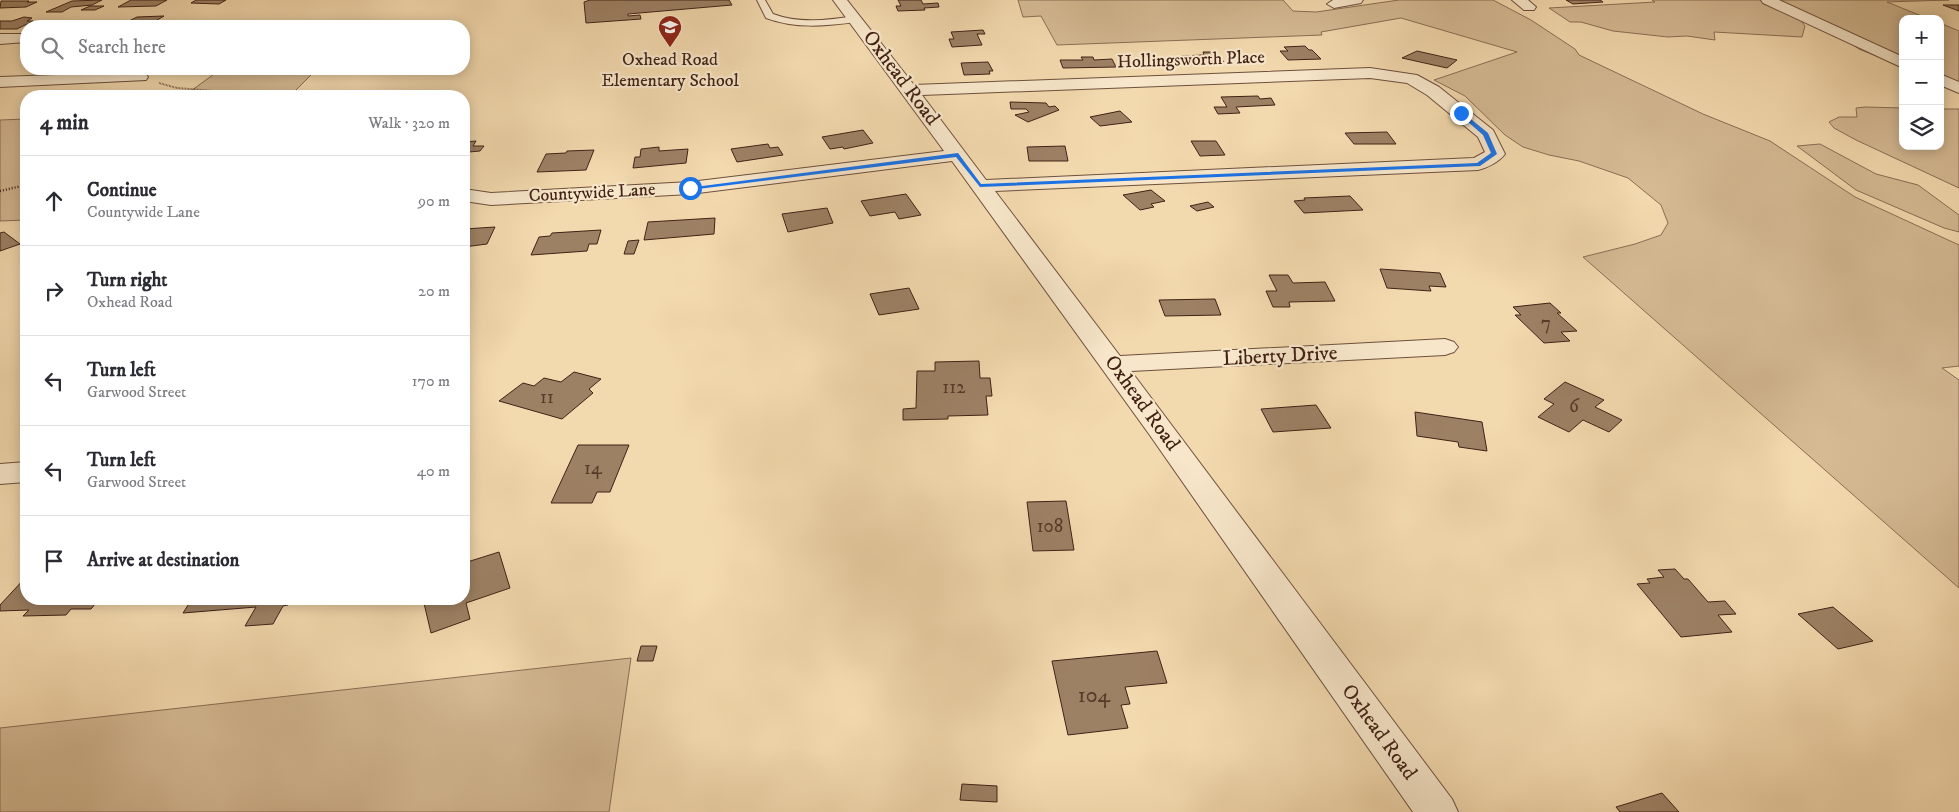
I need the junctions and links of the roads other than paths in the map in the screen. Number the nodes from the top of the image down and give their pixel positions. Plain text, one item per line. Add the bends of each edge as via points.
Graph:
1 (761, 0) edge
2 (1356, 0) edge
3 (1768, 0) edge
4 (1334, 4) dead end
5 (848, 10) edge
6 (20, 38) edge
7 (0, 39) edge
8 (1899, 61) edge
9 (140, 77) road end
10 (0, 82) edge
11 (1944, 82) edge
12 (1959, 88) edge
13 (911, 90) junction
14 (958, 155) junction
15 (980, 186) junction
16 (470, 196) edge
17 (1445, 348) dead end
18 (1114, 364) junction
19 (20, 472) edge
20 (0, 474) edge
21 (1436, 812) edge

1 - 5 lane via 769,16 794,24 813,24
2 - 4 street
3 - 8 street
5 - 13 street, Oxhead Road
6 - 7 street
9 - 10 street
11 - 12 street
13 - 14 street, Oxhead Road
13 - 15 street, Hollingsworth Place via 1370,73 1412,79 1433,91 1486,134 1494,154 1478,164
14 - 15 street, Oxhead Road
14 - 16 street, Countywide Lane via 690,188 491,199
15 - 18 street, Oxhead Road
17 - 18 street, Liberty Drive
18 - 21 street, Oxhead Road
19 - 20 street

